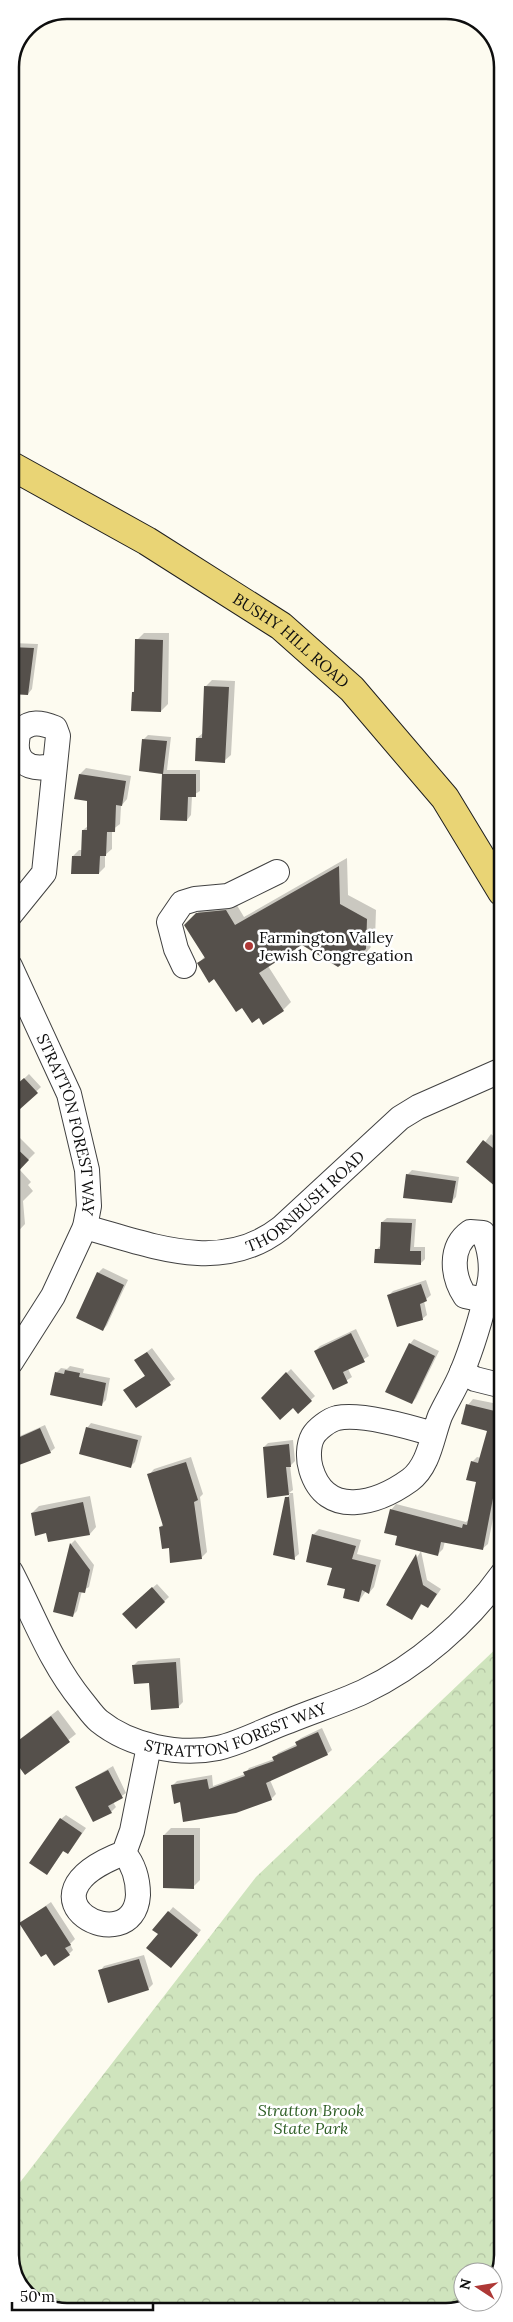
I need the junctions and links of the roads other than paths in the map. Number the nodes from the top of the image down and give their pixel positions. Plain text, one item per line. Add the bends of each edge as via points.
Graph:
1 (19, 470) edge
2 (55, 765) dead end
3 (277, 872) dead end
4 (494, 879) edge
5 (19, 905) edge
6 (184, 966) dead end
7 (19, 985) edge
8 (494, 1074) edge
9 (85, 1227) junction
10 (484, 1300) dead end
11 (19, 1349) edge
12 (462, 1372) junction
13 (494, 1384) edge
14 (433, 1434) junction
15 (494, 1586) edge
16 (19, 1589) edge
17 (149, 1746) junction
18 (124, 1853) dead end

1 - 4 main road, BUSHY HILL ROAD via 147,541 281,626 352,689 445,798
2 - 5 street via 44,873
3 - 6 street via 228,896 182,903 169,922
7 - 9 street, STRATTON FOREST WAY via 70,1094 87,1170 89,1206
8 - 9 street, THORNBUSH ROAD via 400,1118 281,1228 252,1246 220,1254 202,1254 147,1244
9 - 11 street, STRATTON FOREST WAY via 53,1296
10 - 12 street
12 - 13 street
12 - 14 street
14 - 14 street via 422,1468 412,1479 376,1500 355,1503 337,1500 316,1484 310,1467 309,1448 313,1436 336,1418 358,1416
15 - 17 street, STRATTON FOREST WAY via 449,1634 414,1661 364,1692 218,1748 186,1750
16 - 17 street, STRATTON FOREST WAY via 63,1678 98,1720 122,1736
17 - 18 street via 132,1831

